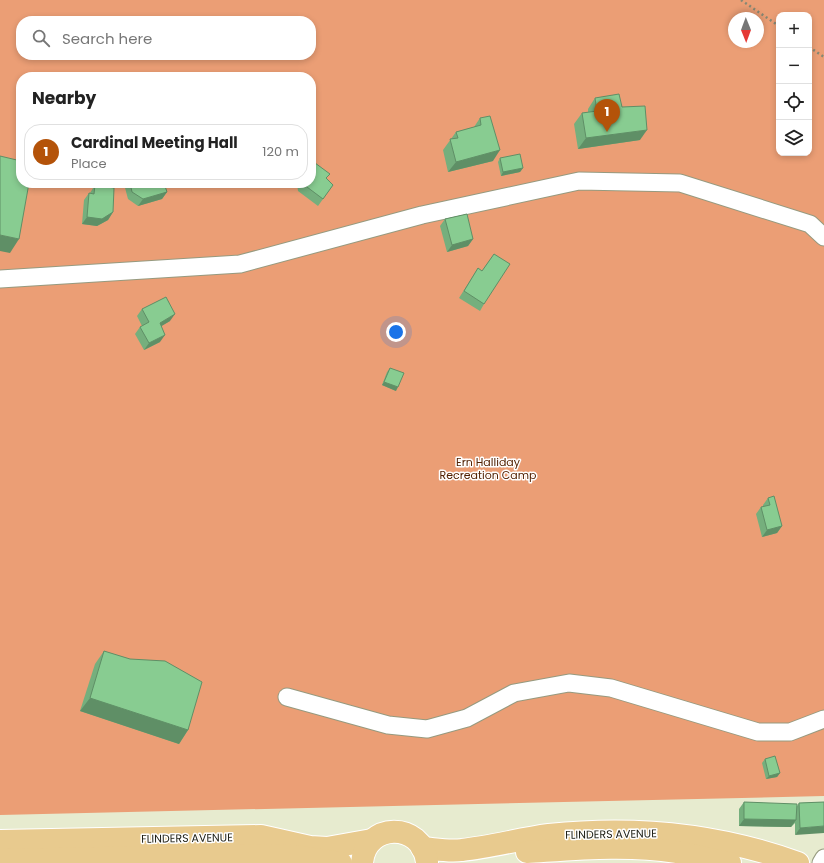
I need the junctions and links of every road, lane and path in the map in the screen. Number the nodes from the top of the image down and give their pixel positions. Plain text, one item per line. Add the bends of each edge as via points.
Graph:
1 (741, 0) edge
2 (776, 24) edge
3 (810, 48) edge
4 (824, 57) edge
5 (824, 237) edge
6 (0, 279) edge
7 (288, 697) dead end
8 (824, 719) edge
9 (372, 840) junction
10 (0, 841) edge
11 (110, 853) edge
12 (425, 855) edge
13 (824, 858) edge
14 (0, 860) edge
15 (341, 863) edge
16 (362, 863) edge
17 (469, 863) edge
18 (730, 863) edge
19 (798, 863) edge
20 (821, 863) edge

1 - 2 path
3 - 4 path
5 - 6 lane via 810,224 680,183 579,181 422,215 240,264
7 - 8 lane via 388,725 427,729 467,718 514,693 569,683 611,688 758,732 790,732
9 - 11 main road, FLINDERS AVENUE via 328,848 310,847 261,836
9 - 12 main road, FLINDERS AVENUE via 384,833 399,831 413,837
9 - 16 main road via 364,852
10 - 11 main road, FLINDERS AVENUE
11 - 14 main road, FLINDERS AVENUE
11 - 15 main road, FLINDERS AVENUE via 293,856
12 - 19 main road, FLINDERS AVENUE via 551,835 637,831 708,839 770,853
13 - 20 lane
17 - 18 main road, FLINDERS AVENUE via 517,853 625,848 675,852

